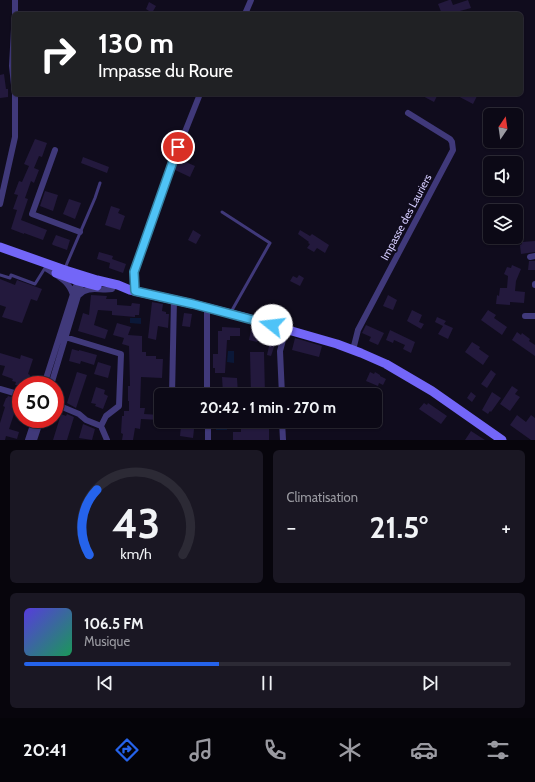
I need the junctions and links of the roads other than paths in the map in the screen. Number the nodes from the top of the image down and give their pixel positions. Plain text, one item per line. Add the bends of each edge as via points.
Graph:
1 (15, 0) edge
2 (252, 0) edge
3 (15, 12) edge
4 (246, 12) edge
5 (15, 96) edge
6 (199, 96) edge
7 (408, 113) dead end
8 (55, 150) dead end
9 (100, 183) dead end
10 (0, 204) edge
11 (222, 212) dead end
12 (80, 232) junction
13 (0, 247) edge
14 (47, 267) junction
15 (64, 269) junction
16 (0, 274) edge
17 (80, 280) junction
18 (113, 287) junction
19 (133, 291) junction
20 (75, 297) junction
21 (174, 299) junction
22 (207, 307) junction
23 (230, 313) junction
24 (525, 316) dead end
25 (535, 316) edge
26 (286, 329) junction
27 (65, 337) junction
28 (353, 350) junction
29 (47, 376) edge
30 (54, 376) edge
31 (172, 388) edge
32 (208, 388) edge
33 (282, 388) edge
34 (0, 389) edge
35 (12, 392) edge
36 (64, 408) edge
37 (101, 426) junction
38 (31, 428) edge
39 (38, 428) edge
40 (208, 428) edge
41 (282, 428) edge
42 (28, 440) edge
43 (34, 440) edge
44 (107, 440) edge
45 (208, 440) edge
46 (283, 440) edge
47 (502, 440) edge

1 - 3 street
2 - 4 street
5 - 10 street via 15,137
6 - 19 street via 178,147 134,272
7 - 28 street, Impasse des Lauriers via 450,139 453,150 358,330
8 - 12 street via 32,214
9 - 12 lane
11 - 23 lane via 270,243
12 - 15 lane
13 - 14 main road
14 - 15 main road
14 - 16 lane via 35,284 11,275 10,278
14 - 17 main road
14 - 20 street via 67,283
15 - 18 main road
17 - 18 main road
17 - 20 street
18 - 19 main road
18 - 20 street via 83,290
19 - 21 main road
20 - 27 street
20 - 29 street
21 - 22 main road
21 - 31 street
22 - 23 main road
22 - 32 street
23 - 26 main road
24 - 25 street
26 - 28 main road
26 - 33 street via 280,351
27 - 30 street
27 - 37 street via 121,354 119,406 106,416
28 - 47 main road via 386,364 432,391
34 - 35 street
36 - 37 street
37 - 44 street
38 - 42 street
39 - 43 street
40 - 45 street
41 - 46 street

